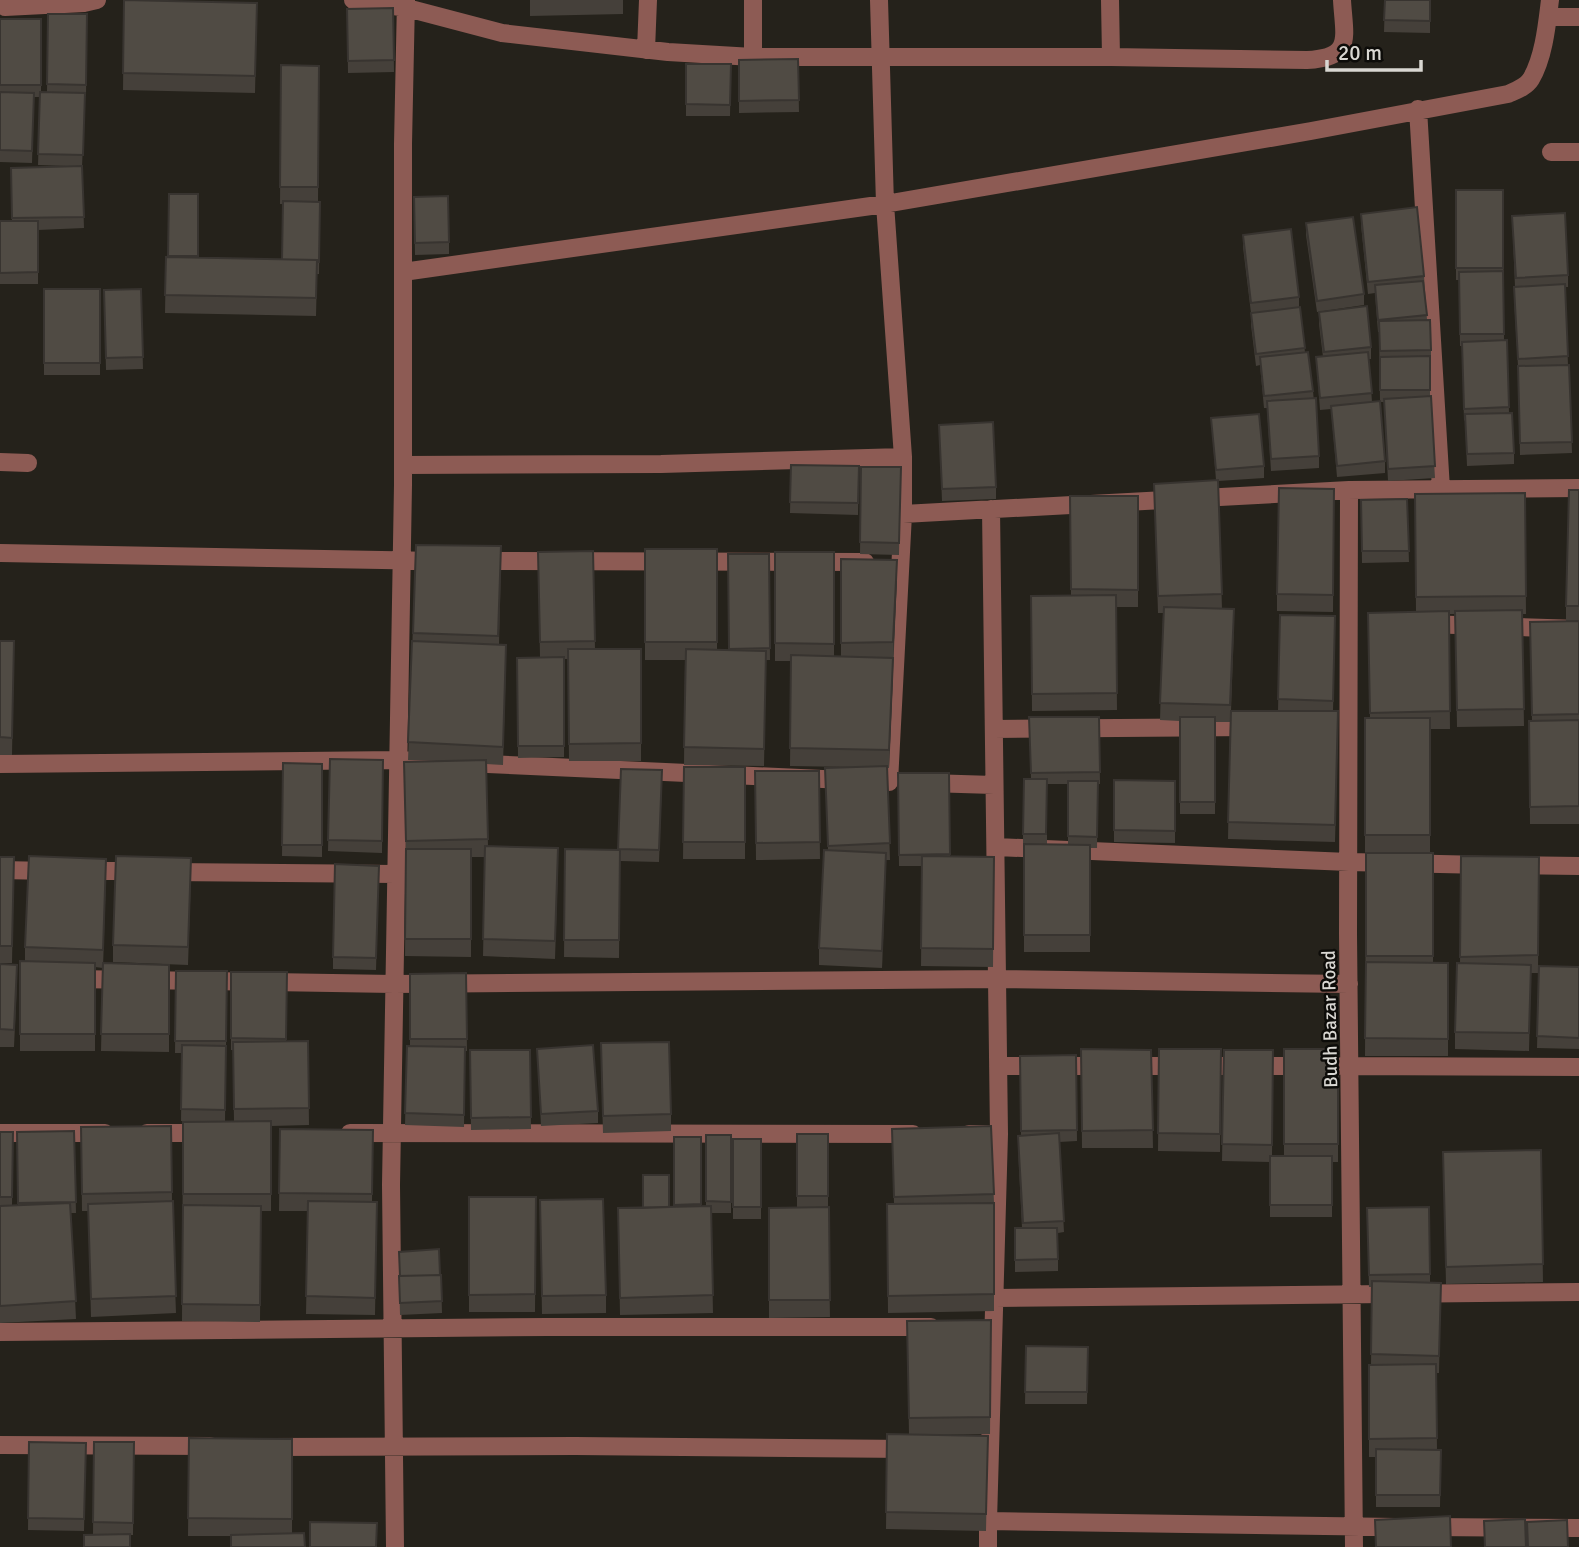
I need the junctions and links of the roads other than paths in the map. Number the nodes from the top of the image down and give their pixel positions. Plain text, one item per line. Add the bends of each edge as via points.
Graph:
1 (97, 0) edge
2 (353, 0) edge
3 (648, 0) edge
4 (753, 0) edge
5 (879, 0) edge
6 (1110, 0) edge
7 (1342, 0) edge
8 (407, 4) edge
9 (3, 7) edge
10 (1549, 9) edge
11 (1579, 17) edge
12 (646, 50) junction
13 (753, 57) junction
14 (879, 57) junction
15 (1111, 57) junction
16 (1418, 109) junction
17 (1551, 152) dead end
18 (1579, 152) edge
19 (885, 204) junction
20 (403, 272) junction
21 (903, 457) junction
22 (0, 462) edge
23 (28, 463) dead end
24 (403, 465) junction
25 (1579, 488) edge
26 (1441, 489) junction
27 (1349, 490) junction
28 (991, 509) junction
29 (903, 514) junction
30 (0, 553) edge
31 (401, 561) junction
32 (900, 562) junction
33 (1349, 621) junction
34 (1369, 622) edge
35 (1406, 623) edge
36 (1579, 629) edge
37 (1267, 727) edge
38 (994, 729) junction
39 (398, 760) junction
40 (0, 764) edge
41 (902, 782) junction
42 (995, 785) junction
43 (996, 847) junction
44 (1349, 862) junction
45 (1579, 866) edge
46 (0, 870) edge
47 (396, 874) junction
48 (54, 979) edge
49 (997, 979) junction
50 (394, 984) junction
51 (1349, 984) junction
52 (999, 1066) junction
53 (1351, 1066) junction
54 (1579, 1067) edge
55 (0, 1133) edge
56 (223, 1133) edge
57 (335, 1133) edge
58 (391, 1133) junction
59 (930, 1134) edge
60 (958, 1134) edge
61 (999, 1134) junction
62 (1352, 1292) junction
63 (1579, 1292) edge
64 (995, 1298) junction
65 (952, 1327) edge
66 (392, 1329) junction
67 (0, 1332) edge
68 (0, 1445) edge
69 (229, 1446) edge
70 (256, 1447) edge
71 (393, 1447) junction
72 (921, 1449) edge
73 (988, 1521) junction
74 (1354, 1527) junction
75 (1579, 1528) edge
76 (395, 1547) edge
77 (988, 1547) edge
78 (1354, 1547) edge

1 - 9 street
2 - 8 street
3 - 12 street
4 - 13 street
5 - 14 street
6 - 15 street
7 - 15 street via 1344,37 1342,49 1333,57
8 - 12 street via 502,33
8 - 20 street
10 - 11 street
10 - 16 street via 1539,59 1522,89
12 - 13 street
13 - 14 street
14 - 15 street
14 - 19 street
16 - 19 street
16 - 26 street
17 - 18 street
19 - 20 street
19 - 21 street
20 - 24 street
21 - 24 street
21 - 29 street
22 - 23 street
24 - 31 street
25 - 26 street
26 - 27 street
27 - 28 street
27 - 33 street, Budh Bazar Road
28 - 29 street
28 - 38 street
29 - 32 street
30 - 31 street
31 - 32 street
31 - 39 street
32 - 41 street
33 - 34 street
33 - 44 street, Budh Bazar Road via 1342,727
35 - 36 street
37 - 38 street
38 - 42 street
39 - 40 street
39 - 41 street
39 - 47 street
41 - 42 street
42 - 43 street
43 - 44 street
43 - 49 street
44 - 45 street
44 - 51 street, Budh Bazar Road
46 - 47 street
47 - 50 street
48 - 50 street
49 - 50 street
49 - 51 street
49 - 52 street
50 - 58 street
51 - 53 street, Budh Bazar Road
52 - 53 street
52 - 61 street
53 - 54 street
53 - 62 street, Budh Bazar Road
55 - 56 street
57 - 58 street
58 - 59 street
58 - 66 street
60 - 61 street
61 - 64 street
62 - 63 street
62 - 64 street
62 - 74 street, Budh Bazar Road
64 - 73 street via 987,1327 984,1449
65 - 66 street
66 - 67 street
66 - 71 street
68 - 69 street
70 - 71 street
71 - 72 street
71 - 76 street
73 - 74 street
73 - 77 street
74 - 75 street
74 - 78 street, Budh Bazar Road

